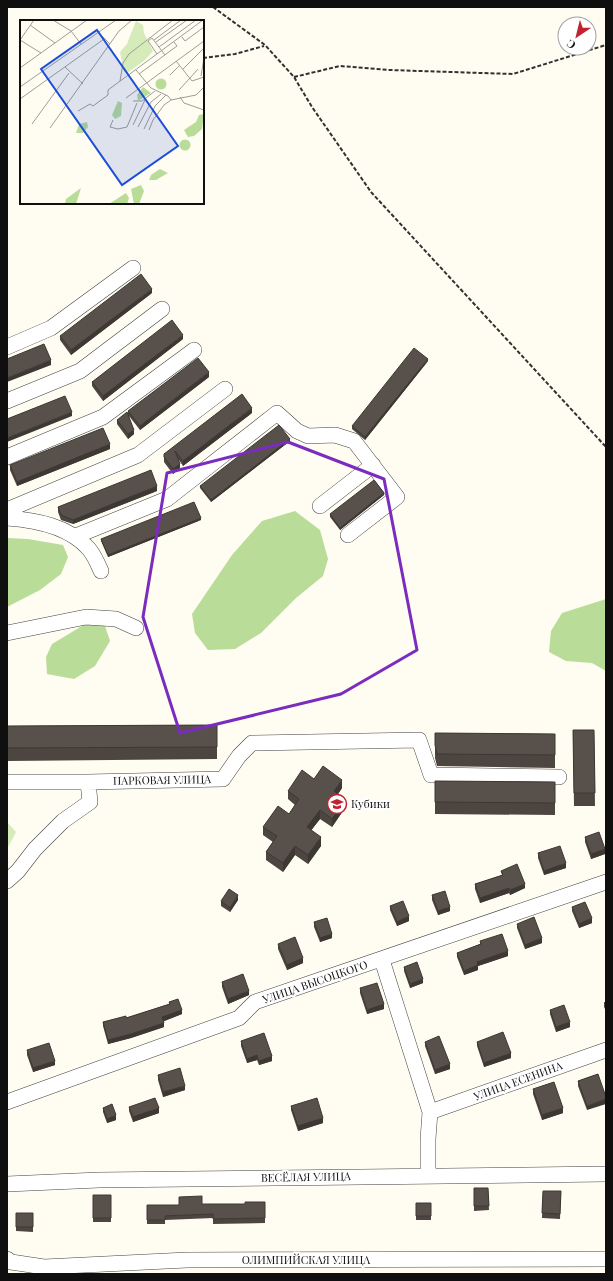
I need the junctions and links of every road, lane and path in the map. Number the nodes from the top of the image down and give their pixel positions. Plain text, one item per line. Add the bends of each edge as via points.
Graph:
1 (213, 7) edge
2 (265, 45) junction
3 (606, 45) edge
4 (204, 58) edge
5 (294, 77) junction
6 (133, 268) dead end
7 (162, 308) dead end
8 (7, 347) edge
9 (194, 350) dead end
10 (225, 389) dead end
11 (7, 401) edge
12 (606, 448) edge
13 (7, 457) edge
14 (373, 465) junction
15 (320, 506) dead end
16 (7, 510) edge
17 (7, 518) edge
18 (348, 535) dead end
19 (76, 536) junction
20 (102, 571) dead end
21 (136, 628) dead end
22 (7, 633) edge
23 (559, 777) dead end
24 (7, 782) edge
25 (88, 782) junction
26 (7, 881) edge
27 (606, 882) edge
28 (382, 960) junction
29 (606, 1050) edge
30 (7, 1102) edge
31 (430, 1112) junction
32 (606, 1174) edge
33 (428, 1176) junction
34 (7, 1184) edge
35 (7, 1259) edge
36 (606, 1259) edge
37 (187, 1267) edge

1 - 2 path
2 - 4 path via 235,54
2 - 5 path
3 - 5 path via 513,74 340,66
5 - 12 path via 371,192
6 - 8 street via 51,328
7 - 11 street via 80,371
9 - 13 street via 103,417
10 - 16 street via 138,455
14 - 15 street
14 - 18 street via 397,497
14 - 19 street via 354,441 335,435 308,436 297,431 277,413 166,498
17 - 19 street via 31,520
19 - 20 street via 90,550
21 - 22 street via 116,620 86,617
23 - 25 street, ПАРКОВАЯ УЛИЦА via 431,775 419,740 252,743 239,756 224,779
24 - 25 street, ПАРКОВАЯ УЛИЦА
25 - 26 street via 90,802 35,848
27 - 28 street, УЛИЦА ВЫСОЦКОГО
28 - 30 street, УЛИЦА ВЫСОЦКОГО via 255,1002 239,1018
28 - 31 street
29 - 31 street, УЛИЦА ЕСЕНИНА
31 - 33 street
32 - 33 street, ВЕСЁЛАЯ УЛИЦА
33 - 34 street, ВЕСЁЛАЯ УЛИЦА via 99,1180
35 - 37 street, ОЛИМПИЙСКАЯ УЛИЦА via 11,1262 44,1266
36 - 37 street, ОЛИМПИЙСКАЯ УЛИЦА

